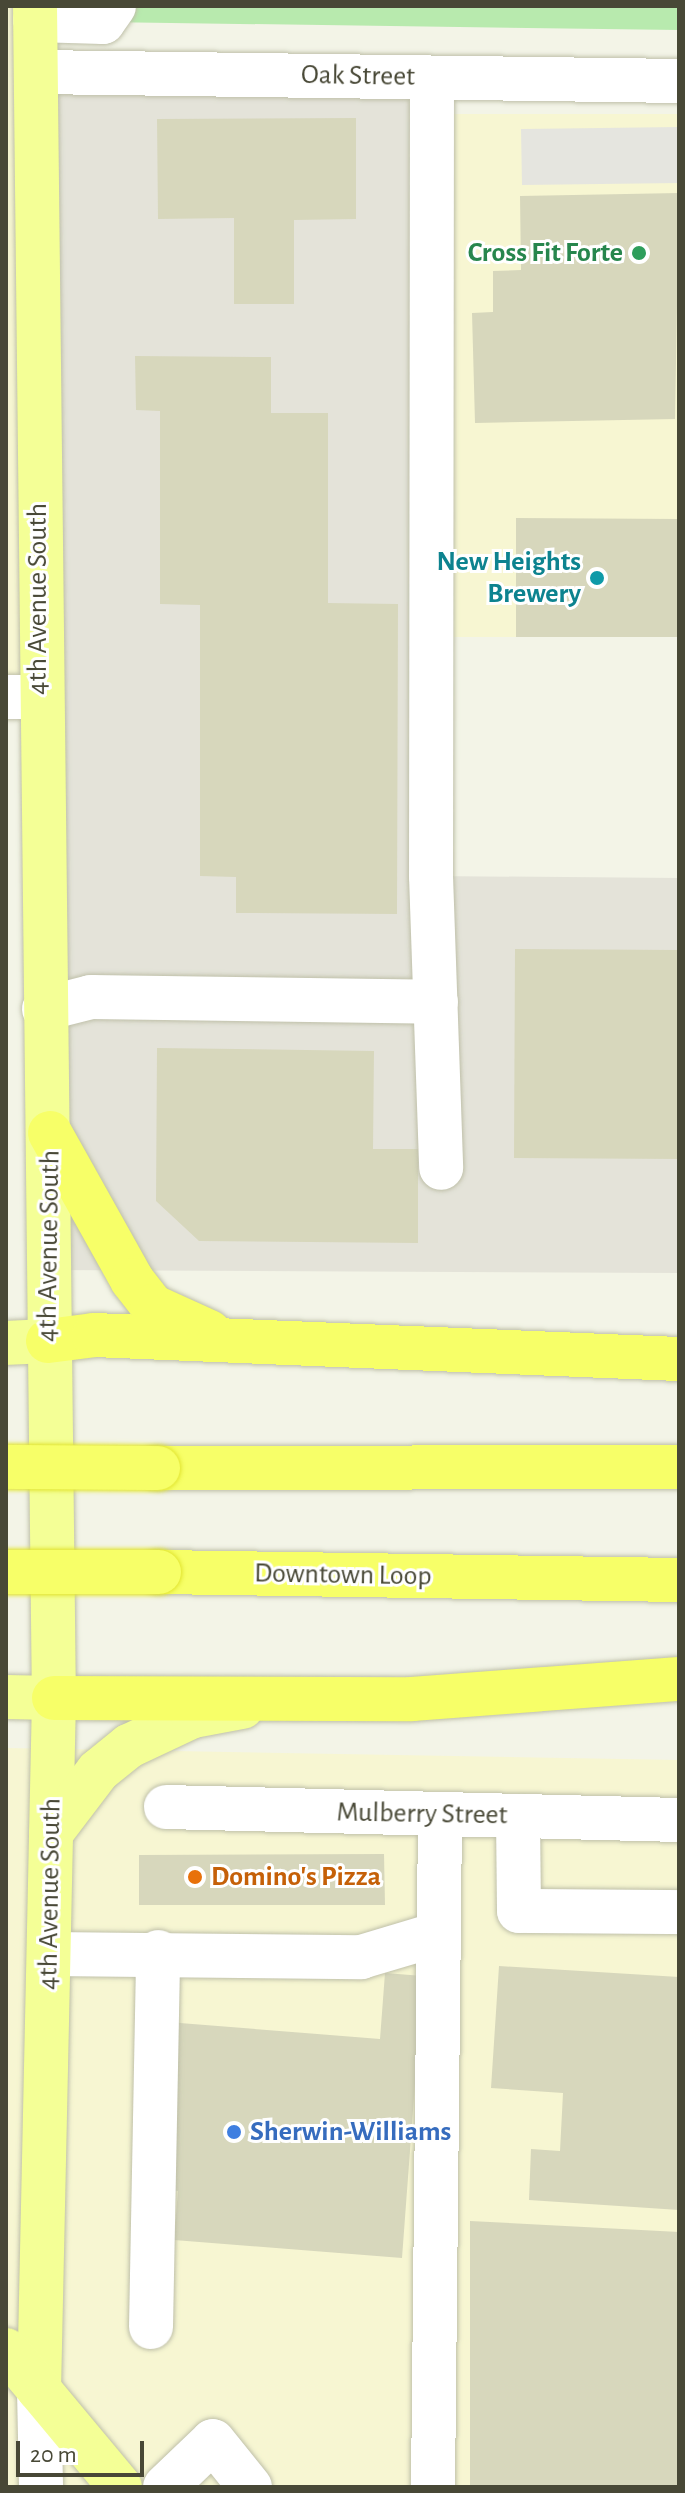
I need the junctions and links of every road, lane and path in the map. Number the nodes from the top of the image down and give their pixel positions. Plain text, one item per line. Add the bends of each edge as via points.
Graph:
1 (114, 6) edge
2 (35, 13) edge
3 (37, 72) junction
4 (432, 78) junction
5 (679, 81) edge
6 (22, 697) edge
7 (436, 1002) junction
8 (44, 1009) junction
9 (50, 1133) junction
10 (441, 1168) dead end
11 (27, 1342) edge
12 (271, 1343) junction
13 (679, 1359) edge
14 (6, 1467) edge
15 (679, 1467) edge
16 (6, 1572) edge
17 (679, 1580) edge
18 (679, 1679) edge
19 (6, 1697) edge
20 (54, 1698) junction
21 (285, 1700) junction
22 (166, 1807) dead end
23 (440, 1814) junction
24 (518, 1816) junction
25 (679, 1820) edge
26 (51, 1833) junction
27 (679, 1912) edge
28 (438, 1934) junction
29 (158, 1952) junction
30 (49, 1954) junction
31 (151, 2327) dead end
32 (6, 2350) edge
33 (39, 2390) junction
34 (41, 2487) edge
35 (120, 2487) edge
36 (165, 2487) edge
37 (250, 2487) edge
38 (433, 2487) edge

1 - 2 street via 103,22
2 - 3 main road, 4th Avenue South
3 - 4 street, Oak Street
3 - 6 main road, 4th Avenue South
4 - 5 street, Oak Street
4 - 7 street
6 - 8 main road, 4th Avenue South
7 - 8 street via 91,997
7 - 10 street
8 - 9 main road, 4th Avenue South
9 - 11 main road, 4th Avenue South
9 - 12 highway via 114,1256 152,1306 208,1332
11 - 12 highway via 94,1335
11 - 20 main road, 4th Avenue South
12 - 13 highway
14 - 15 highway, bridge
16 - 17 highway, Downtown Loop, bridge
18 - 21 highway via 412,1699
19 - 20 main road
20 - 21 highway
20 - 26 main road, 4th Avenue South
21 - 26 main road via 193,1716 129,1746 98,1771
22 - 23 street, Mulberry Street
23 - 24 street, Mulberry Street
23 - 28 street
24 - 25 street, Mulberry Street
24 - 27 street via 519,1911
26 - 30 main road, 4th Avenue South
28 - 29 street via 361,1957
28 - 38 street
29 - 30 street
29 - 31 street
30 - 33 main road, 4th Avenue South
32 - 33 main road
33 - 34 street, 4th Avenue South
33 - 35 main road
36 - 37 street via 213,2441

